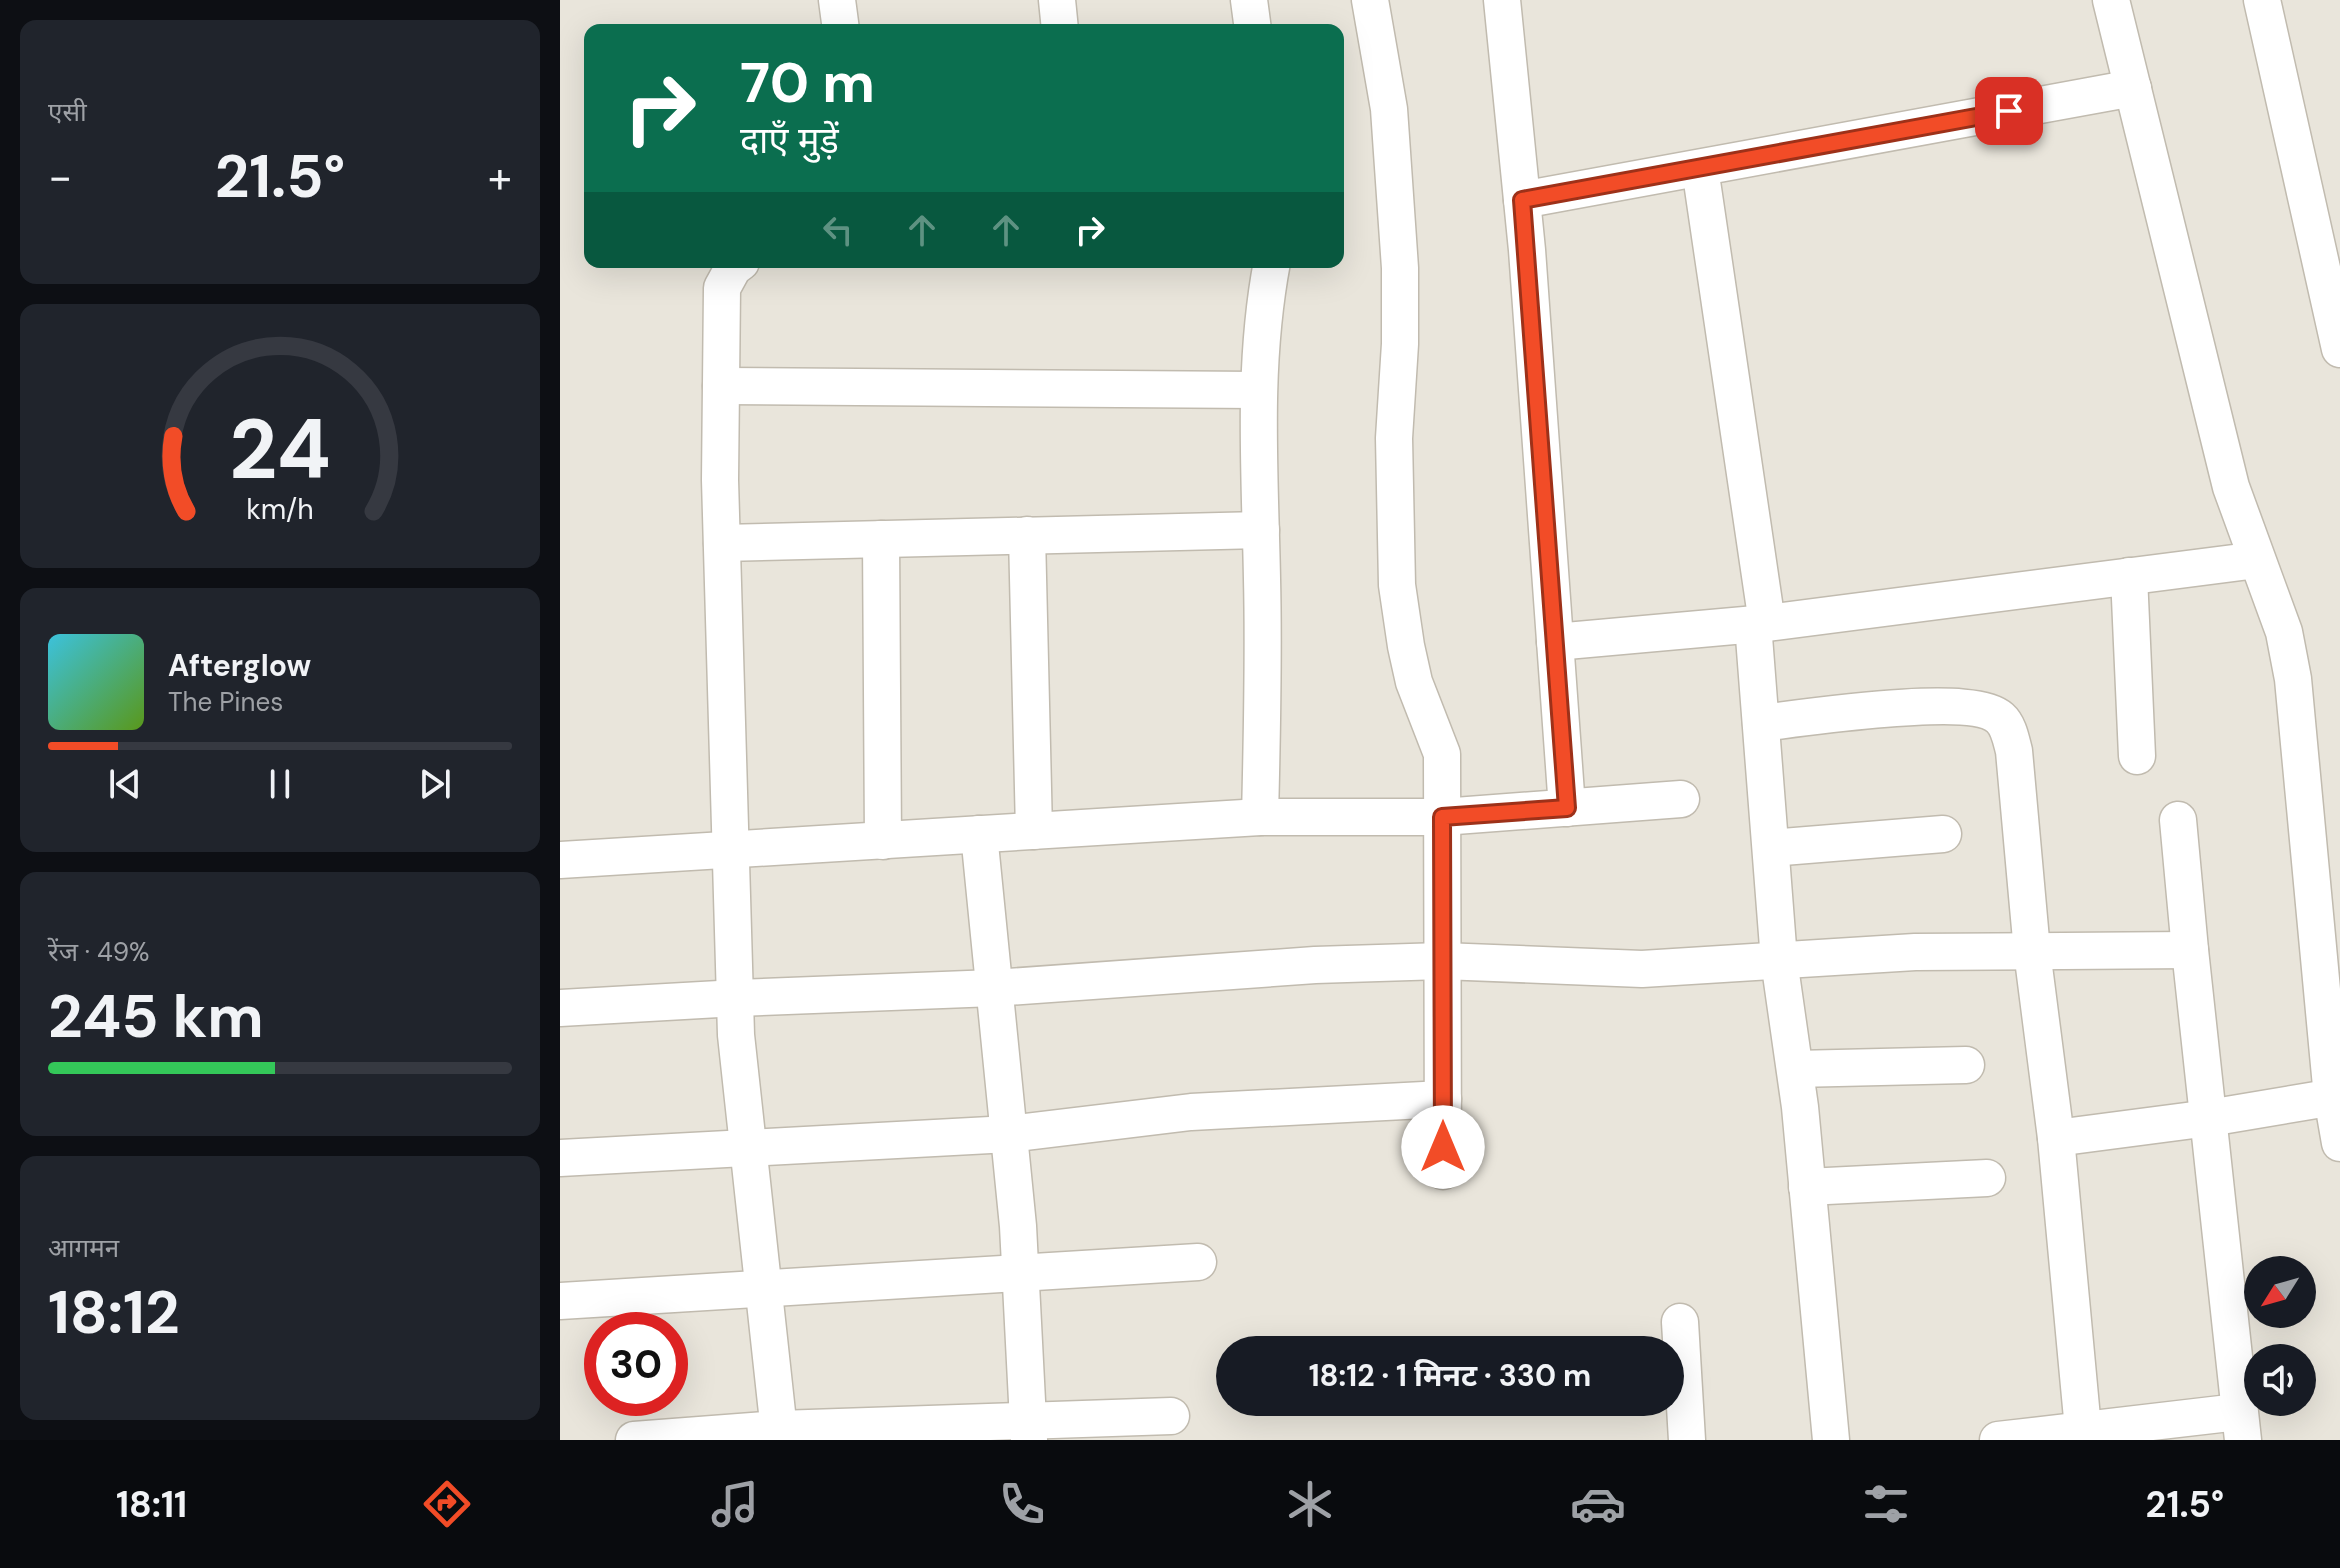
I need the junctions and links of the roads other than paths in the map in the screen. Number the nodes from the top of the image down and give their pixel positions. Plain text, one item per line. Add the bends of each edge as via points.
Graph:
1 (837, 0) edge
2 (1057, 0) edge
3 (1249, 0) edge
4 (1370, 0) edge
5 (1502, 0) edge
6 (2111, 0) edge
7 (2262, 0) edge
8 (840, 24) edge
9 (1059, 24) edge
10 (1252, 24) edge
11 (2133, 88) junction
12 (1700, 168) junction
13 (1522, 200) junction
14 (733, 268) edge
15 (1271, 268) edge
16 (2340, 349) edge
17 (721, 386) junction
18 (1257, 390) junction
19 (1261, 530) junction
20 (1027, 535) junction
21 (881, 539) junction
22 (722, 543) junction
23 (2257, 560) junction
24 (2129, 576) junction
25 (1760, 624) junction
26 (1555, 642) junction
27 (1761, 723) junction
28 (2137, 756) dead end
29 (1681, 799) dead end
30 (1567, 808) junction
31 (1260, 817) junction
32 (1442, 817) junction
33 (2178, 820) dead end
34 (1034, 831) junction
35 (979, 834) junction
36 (1943, 834) dead end
37 (883, 841) junction
38 (1771, 848) junction
39 (731, 851) junction
40 (560, 860) edge
41 (2190, 950) junction
42 (2032, 951) junction
43 (2330, 955) edge
44 (1779, 960) junction
45 (1442, 961) junction
46 (994, 988) junction
47 (737, 998) junction
48 (560, 1008) edge
49 (1966, 1065) dead end
50 (1795, 1069) junction
51 (2336, 1097) edge
52 (1443, 1099) junction
53 (2209, 1118) junction
54 (1009, 1134) junction
55 (2056, 1138) junction
56 (2340, 1143) edge
57 (749, 1148) junction
58 (560, 1158) edge
59 (1443, 1171) dead end
60 (1987, 1178) dead end
61 (1807, 1187) junction
62 (1198, 1262) dead end
63 (1020, 1272) junction
64 (764, 1290) junction
65 (560, 1301) edge
66 (1680, 1322) dead end
67 (1171, 1416) dead end
68 (2241, 1426) edge
69 (2083, 1429) junction
70 (1029, 1430) edge
71 (780, 1434) edge
72 (634, 1440) edge
73 (1687, 1440) edge
74 (1831, 1440) edge
75 (1998, 1440) edge

1 - 8 street
2 - 9 street
3 - 10 street
4 - 32 street via 1389,109 1400,268 1394,438 1397,585 1414,682 1442,754
5 - 13 street
6 - 11 street
7 - 16 street
11 - 12 street
11 - 23 street via 2231,487
12 - 13 street
12 - 25 street
13 - 26 street
14 - 17 street via 722,288
15 - 18 street
17 - 18 street
17 - 22 street
18 - 19 street
19 - 20 street
19 - 31 street
20 - 21 street
20 - 34 street
21 - 22 street
21 - 37 street
22 - 39 street
23 - 24 street
23 - 43 street via 2284,632 2293,679
24 - 25 street
24 - 28 street
25 - 26 street
25 - 27 street
26 - 30 street
27 - 38 street
27 - 42 street via 1919,706 1980,708 1998,716 2008,728 2014,751
29 - 30 street
30 - 32 street
31 - 32 street
31 - 34 street
32 - 45 street
33 - 41 street
34 - 35 street
35 - 37 street
35 - 46 street
36 - 38 street
37 - 39 street
38 - 44 street
39 - 40 street
39 - 47 street
41 - 42 street
41 - 53 street
42 - 44 street
42 - 55 street
43 - 51 street
44 - 45 street via 1642,969
44 - 50 street
45 - 46 street
45 - 52 street
46 - 47 street
46 - 54 street
47 - 48 street
47 - 57 street
49 - 50 street
50 - 61 street
51 - 53 street
51 - 56 street
52 - 54 street via 1191,1112
52 - 59 street
53 - 55 street
53 - 68 street
54 - 57 street
54 - 63 street
55 - 69 street
57 - 58 street
57 - 64 street
60 - 61 street
61 - 74 street
62 - 63 street
63 - 64 street
63 - 70 street
64 - 65 street
64 - 71 street
66 - 73 street
67 - 70 street
68 - 69 street
69 - 75 street
70 - 71 street
71 - 72 street

